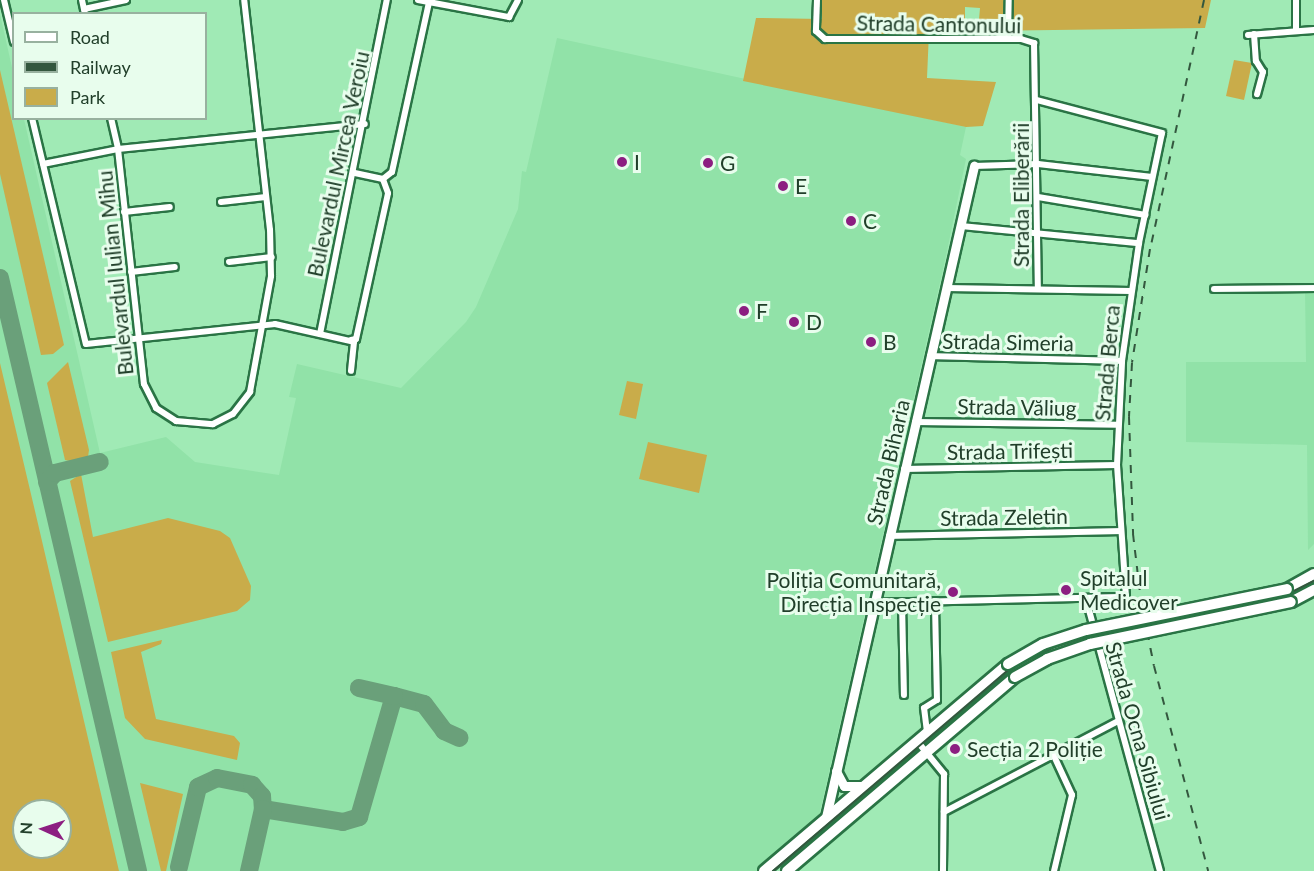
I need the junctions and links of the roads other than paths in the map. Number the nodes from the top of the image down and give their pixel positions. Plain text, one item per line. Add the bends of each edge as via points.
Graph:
1 (3, 0) edge
2 (82, 0) edge
3 (126, 0) edge
4 (244, 0) edge
5 (387, 0) edge
6 (418, 0) edge
7 (518, 0) edge
8 (817, 0) edge
9 (1009, 0) edge
10 (1296, 0) edge
11 (429, 2) junction
12 (84, 11) edge
13 (1314, 30) edge
14 (1296, 31) junction
15 (12, 34) edge
16 (1008, 39) junction
17 (1257, 94) dead end
18 (1037, 100) junction
19 (32, 120) edge
20 (111, 120) edge
21 (365, 124) junction
22 (258, 134) junction
23 (118, 149) junction
24 (43, 164) junction
25 (1038, 164) junction
26 (974, 166) joint
27 (354, 173) junction
28 (1152, 177) junction
29 (383, 179) junction
30 (1038, 196) junction
31 (266, 197) junction
32 (221, 202) dead end
33 (170, 207) dead end
34 (124, 212) junction
35 (1145, 216) junction
36 (961, 226) junction
37 (1038, 232) junction
38 (1139, 243) junction
39 (272, 257) junction
40 (229, 262) dead end
41 (175, 267) dead end
42 (131, 272) junction
43 (946, 288) junction
44 (1314, 288) edge
45 (1038, 289) junction
46 (1215, 289) dead end
47 (1131, 291) junction
48 (264, 326) junction
49 (320, 333) junction
50 (139, 338) junction
51 (351, 340) junction
52 (930, 357) junction
53 (1122, 361) junction
54 (351, 371) dead end
55 (915, 422) junction
56 (1118, 425) junction
57 (1117, 465) junction
58 (904, 470) junction
59 (1120, 531) junction
60 (889, 536) junction
61 (1314, 574) edge
62 (1314, 590) edge
63 (1086, 598) junction
64 (1314, 598) edge
65 (935, 601) junction
66 (902, 602) junction
67 (1291, 602) junction
68 (873, 603) junction
69 (904, 696) dead end
70 (1118, 721) junction
71 (927, 732) junction
72 (917, 741) junction
73 (926, 753) junction
74 (1054, 756) junction
75 (836, 765) junction
76 (863, 786) junction
77 (944, 813) junction
78 (826, 817) junction
79 (764, 871) edge
80 (787, 871) edge
81 (943, 871) edge
82 (1054, 871) edge
83 (1160, 871) edge

1 - 15 street
2 - 12 street
3 - 12 street
4 - 22 street, Bulevardul Iulian Mihu
5 - 21 street, Bulevardul Mircea Veroiu
6 - 11 street
7 - 11 street via 509,17
8 - 16 street, Strada Cantonului via 816,31 825,39
9 - 16 street
10 - 14 street
11 - 29 street via 392,172
13 - 14 street
14 - 17 street via 1251,34 1256,61 1263,72
16 - 18 street, Strada Cantonului via 1034,43
18 - 25 street, Strada Eliberării
18 - 28 street, Strada Berca via 1162,133
19 - 24 street
20 - 23 street, Bulevardul Iulian Mihu
21 - 22 street
21 - 27 street, Bulevardul Mircea Veroiu
22 - 23 street
22 - 31 street, Bulevardul Iulian Mihu
23 - 24 street
23 - 34 street, Bulevardul Iulian Mihu
24 - 50 street via 86,344
25 - 26 street
25 - 28 street
25 - 30 street, Strada Eliberării
26 - 36 street, Strada Biharia
27 - 29 street
27 - 49 street, Bulevardul Mircea Veroiu
28 - 35 street, Strada Berca
29 - 51 street via 388,193 356,339
30 - 35 street
30 - 37 street, Strada Eliberării
31 - 32 street
31 - 39 street, Bulevardul Iulian Mihu
33 - 34 street
34 - 42 street, Bulevardul Iulian Mihu
35 - 38 street, Strada Berca
36 - 37 street
36 - 43 street, Strada Biharia
37 - 38 street
37 - 45 street, Strada Eliberării
38 - 47 street, Strada Berca
39 - 40 street
39 - 48 street, Bulevardul Iulian Mihu
41 - 42 street
42 - 50 street, Bulevardul Iulian Mihu
43 - 45 street
43 - 52 street, Strada Biharia
44 - 46 street
45 - 47 street
47 - 53 street, Strada Berca
48 - 49 street
48 - 50 street
48 - 50 street, Bulevardul Iulian Mihu via 250,392 233,414 205,426 176,421 156,408 144,384
49 - 51 street
51 - 54 street via 356,345
52 - 53 street, Strada Simeria
52 - 55 street, Strada Biharia
53 - 56 street, Strada Berca
55 - 56 street, Strada Văliug
55 - 58 street, Strada Biharia
56 - 57 street, Strada Berca
57 - 58 street, Strada Trifești
57 - 59 street, Strada Berca
58 - 60 street, Strada Biharia
59 - 60 street, Strada Zeletin
59 - 63 street, Strada Berca via 1127,593 1124,598
60 - 68 street, Strada Biharia
61 - 71 main road, bridge via 1287,589 1076,633 1043,644 1008,664
62 - 67 main road
63 - 65 street
63 - 70 street, Strada Ocna Sibiului
64 - 67 street
65 - 66 street
65 - 71 street via 937,700 924,708
66 - 68 street
66 - 69 street
67 - 73 main road, bridge via 1090,644 1047,659 1015,677
68 - 75 street, Strada Biharia
70 - 74 street
70 - 83 street, Strada Ocna Sibiului
71 - 72 main road
72 - 73 street
72 - 76 main road
73 - 77 street via 944,774
73 - 80 main road
74 - 77 street
74 - 82 street via 1072,795
75 - 76 street via 842,784 850,788
75 - 78 street, Strada Biharia
76 - 78 main road
77 - 81 street
78 - 79 main road

